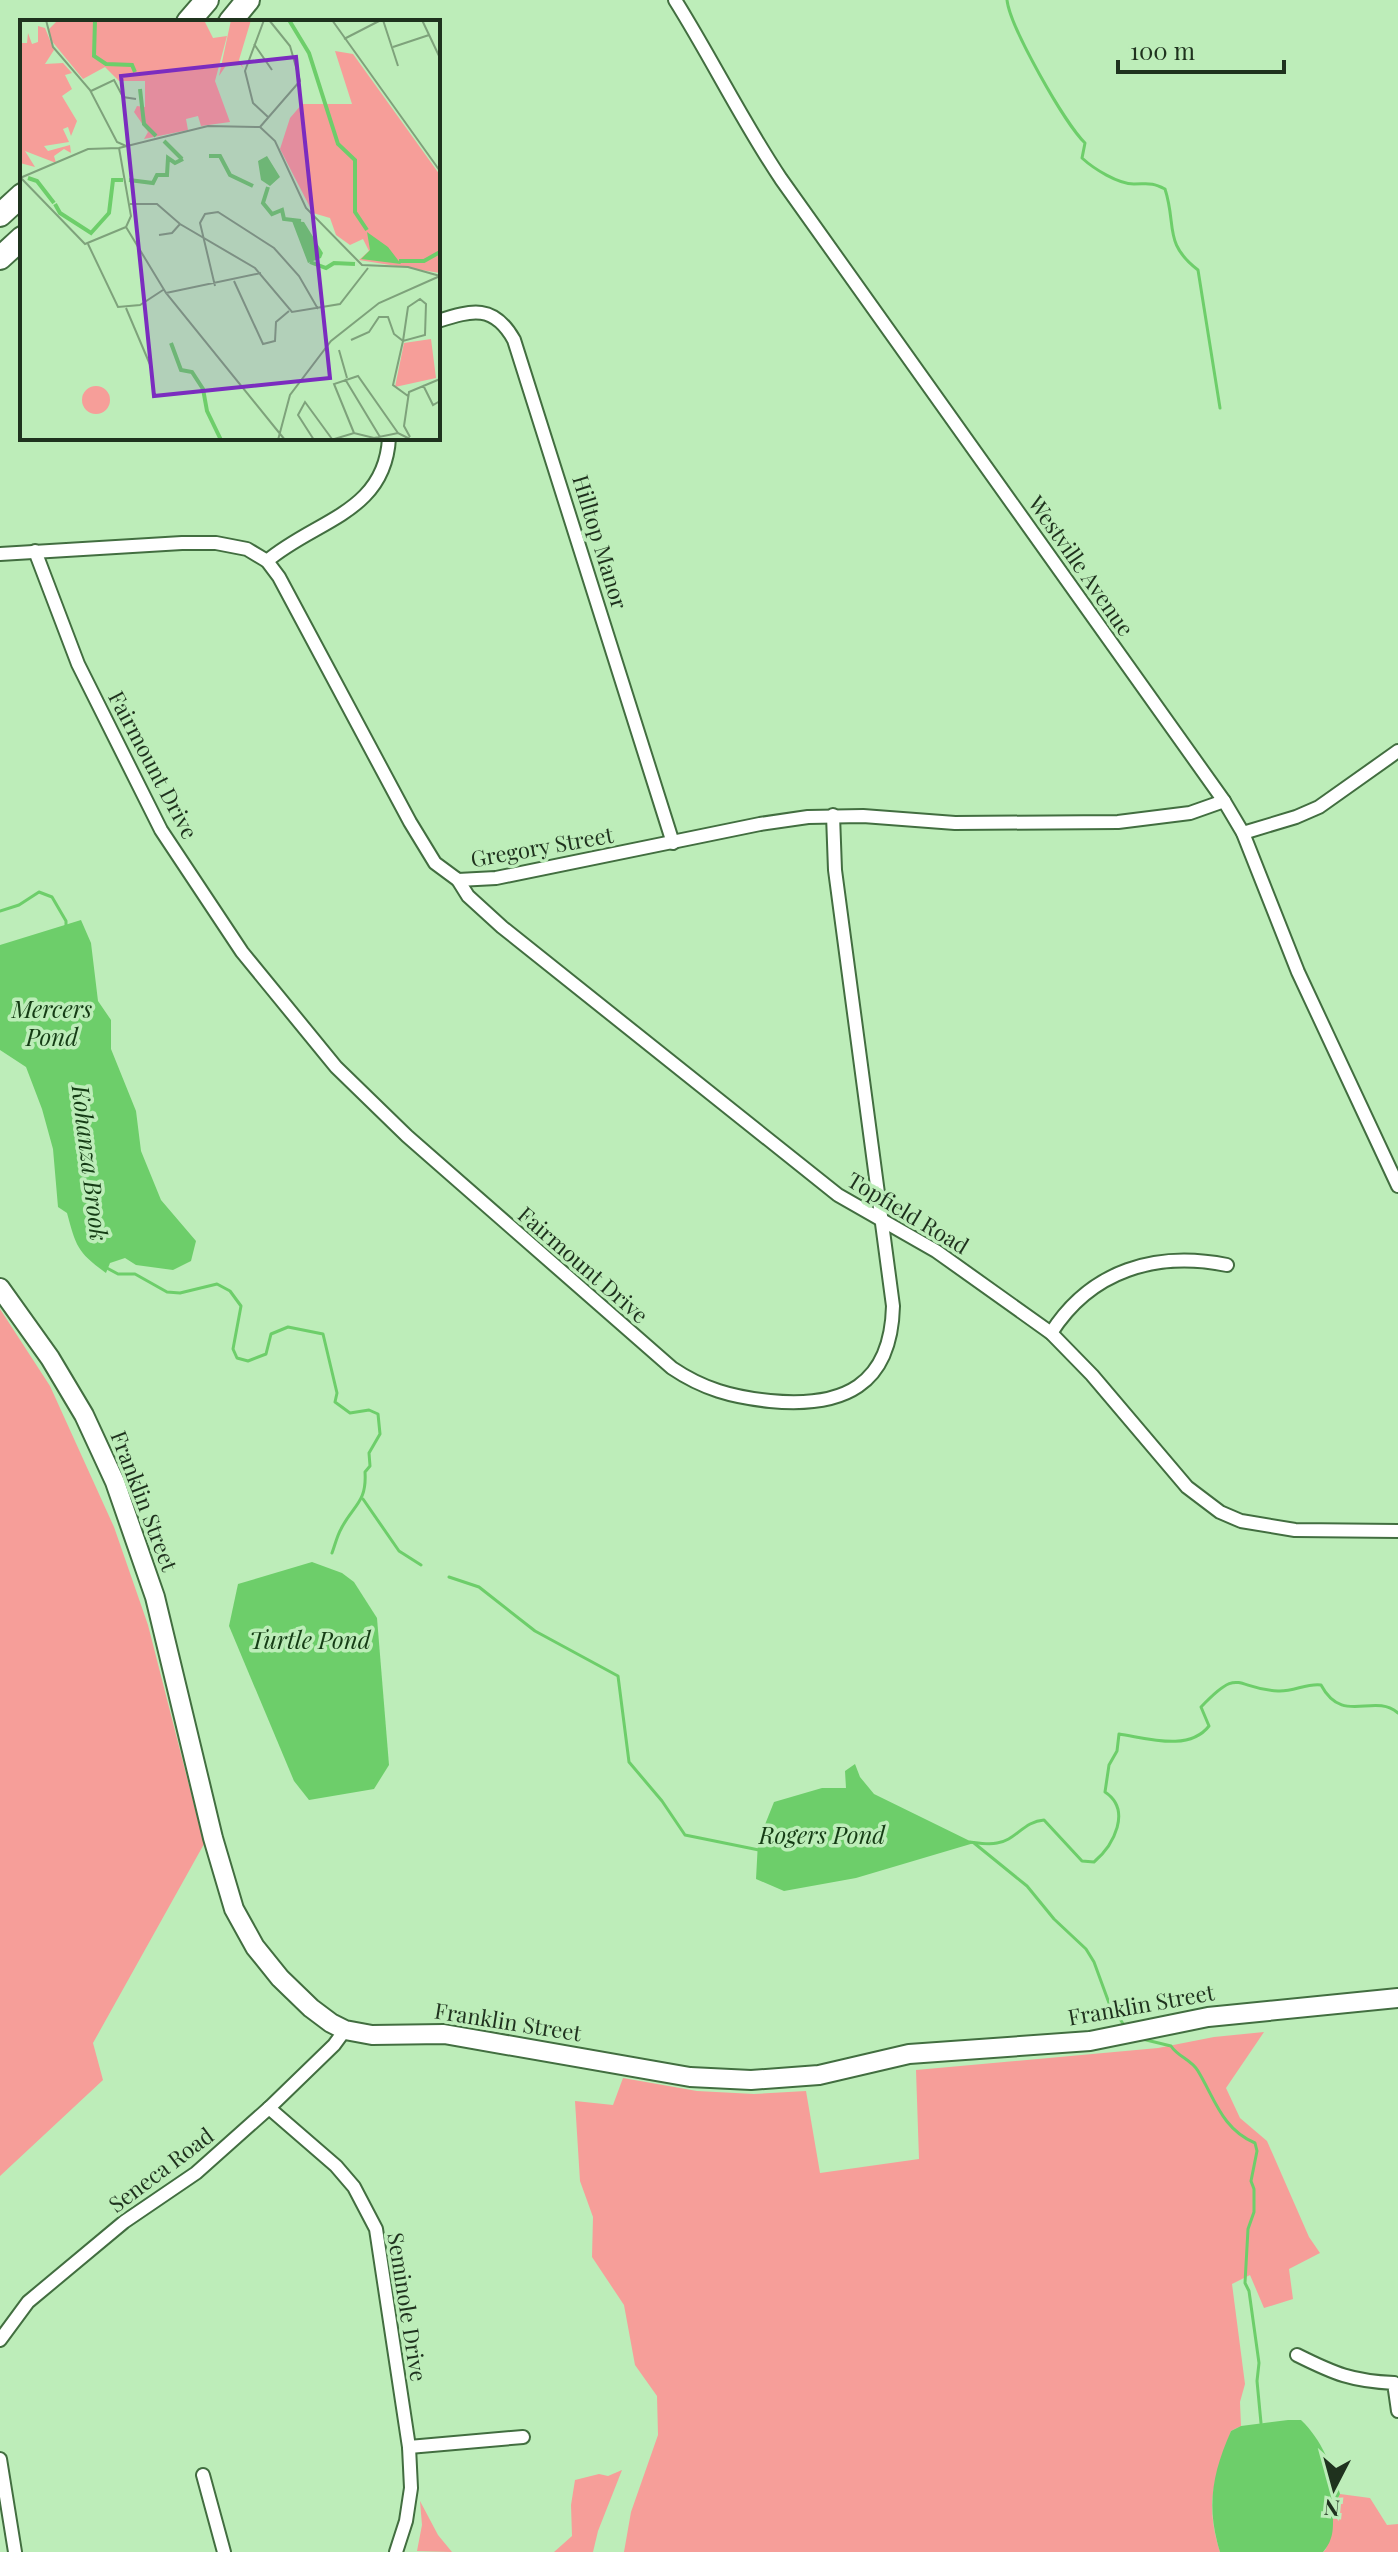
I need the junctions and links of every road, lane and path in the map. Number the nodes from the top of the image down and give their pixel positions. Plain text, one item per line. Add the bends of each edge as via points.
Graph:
1 (207, 0) edge
2 (248, 0) edge
3 (675, 0) edge
4 (190, 20) edge
5 (232, 20) edge
6 (20, 197) edge
7 (0, 215) edge
8 (20, 240) edge
9 (0, 258) edge
10 (440, 320) edge
11 (389, 440) edge
12 (35, 551) junction
13 (0, 554) edge
14 (267, 561) junction
15 (1398, 751) edge
16 (1224, 801) junction
17 (833, 815) junction
18 (1243, 833) junction
19 (673, 843) junction
20 (458, 880) junction
21 (1398, 1186) edge
22 (880, 1219) junction
23 (1227, 1265) dead end
24 (0, 1288) edge
25 (1051, 1333) junction
26 (1398, 1531) edge
27 (1398, 1998) edge
28 (345, 2030) junction
29 (269, 2108) junction
30 (0, 2340) edge
31 (1297, 2355) dead end
32 (1398, 2411) edge
33 (523, 2437) dead end
34 (409, 2447) junction
35 (0, 2459) edge
36 (203, 2475) dead end
37 (15, 2552) edge
38 (224, 2552) edge
39 (396, 2552) edge

1 - 4 highway
2 - 5 highway
3 - 16 street, Westville Avenue via 781,179
6 - 7 highway
8 - 9 highway
10 - 19 street, Hilltop Manor via 464,313 490,314 514,340
11 - 14 street via 385,468 367,495
12 - 13 street
12 - 14 street via 216,543 247,549
12 - 22 street, Fairmount Drive via 78,664 161,830 242,952 336,1067 407,1136 672,1368 719,1392 789,1403 833,1399 862,1385 874,1374 893,1326
14 - 20 street, Gregory Street via 410,822 435,863
15 - 18 street via 1319,807
16 - 17 street, Gregory Street via 1190,813 1118,822 955,823
16 - 18 street, Westville Avenue
17 - 19 street, Gregory Street
17 - 22 street, Fairmount Drive via 835,870
18 - 21 street, Westville Avenue via 1298,972
19 - 20 street, Gregory Street via 496,878
20 - 22 street, Topfield Road via 468,896 515,937 838,1195
22 - 25 street, Topfield Road via 936,1251
23 - 25 street via 1171,1260 1122,1271 1074,1302
24 - 28 main road, Franklin Street via 64,1380 115,1482 155,1597 234,1909 280,1978 321,2017
25 - 26 street, Topfield Road via 1182,1482 1220,1512 1295,1530
27 - 28 main road, Franklin Street via 1208,2017 1090,2041 909,2054 819,2075 751,2080 690,2077 444,2034
28 - 29 street, Seneca Road
29 - 30 street, Seneca Road via 196,2173 62,2272 28,2302
29 - 34 street, Seminole Drive via 336,2166 376,2229
31 - 32 street via 1343,2377 1394,2383
33 - 34 street
34 - 39 street, Seminole Drive via 411,2488
35 - 37 street
36 - 38 street

